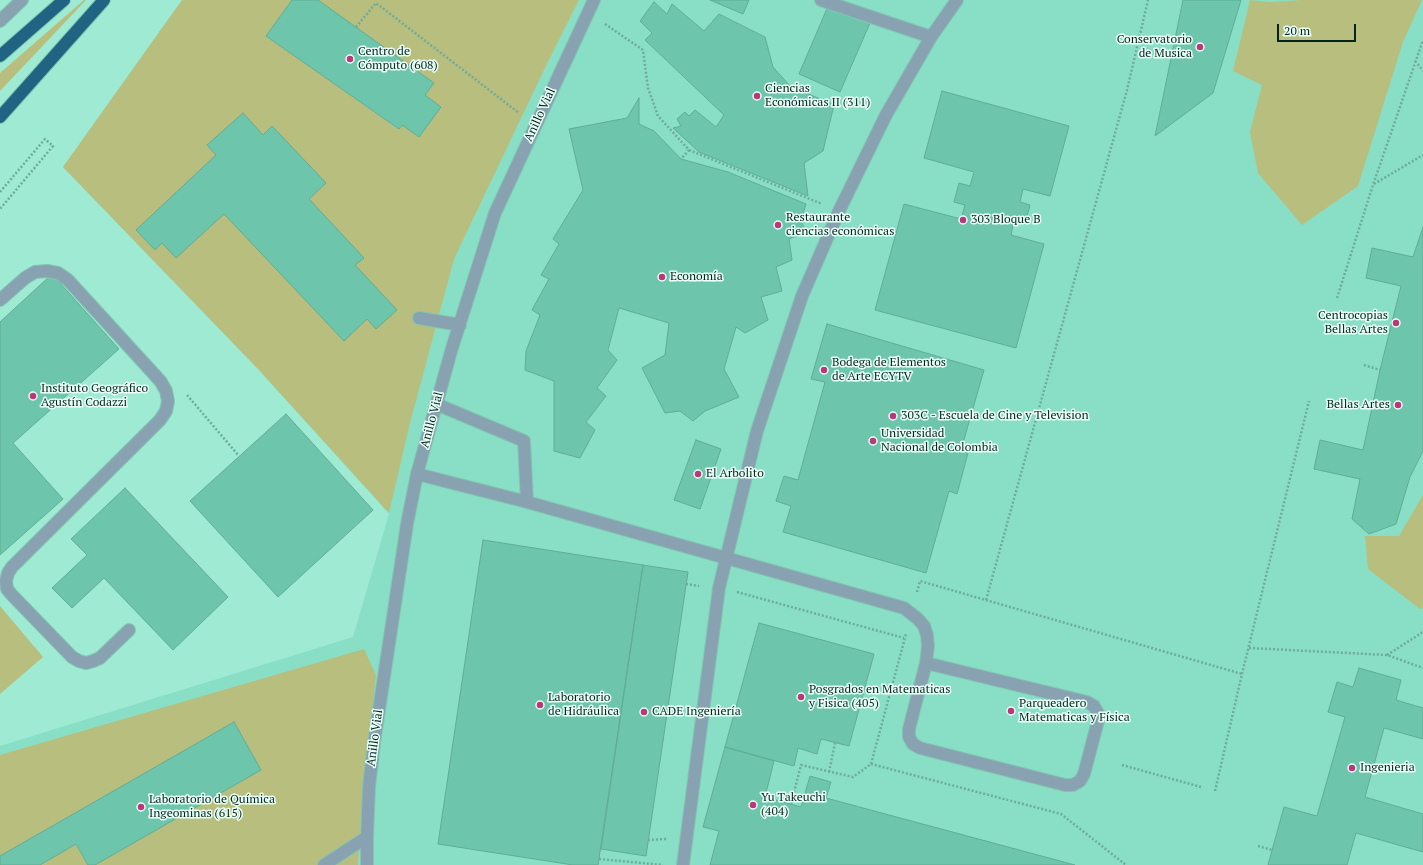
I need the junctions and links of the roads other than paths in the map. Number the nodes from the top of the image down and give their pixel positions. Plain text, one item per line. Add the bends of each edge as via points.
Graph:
1 (22, 0) edge
2 (64, 0) edge
3 (104, 0) edge
4 (594, 0) edge
5 (821, 0) edge
6 (956, 0) edge
7 (0, 21) edge
8 (931, 37) junction
9 (0, 56) edge
10 (0, 117) edge
11 (0, 300) edge
12 (419, 318) dead end
13 (460, 325) junction
14 (436, 404) junction
15 (417, 474) junction
16 (527, 502) junction
17 (726, 557) junction
18 (129, 630) dead end
19 (926, 663) junction
20 (367, 837) junction
21 (324, 865) edge
22 (368, 865) edge
23 (682, 865) edge

1 - 7 street
2 - 9 highway
3 - 10 highway
4 - 13 street, Anillo Vial via 495,213
5 - 8 street
6 - 8 street
8 - 17 street via 886,115 839,210 802,296 757,431
11 - 18 street via 35,272 58,273 68,280 161,382 166,391 166,411 160,420 12,567 6,581 12,595 72,657 79,661 86,663 100,658
12 - 13 street
13 - 14 street, Anillo Vial
14 - 15 street, Anillo Vial
14 - 16 street via 524,441
15 - 16 street
15 - 20 street, Anillo Vial via 374,743
16 - 17 street
17 - 19 street via 895,604 911,612 924,626 927,635
17 - 23 street via 719,588
19 - 19 street via 1087,702 1094,706 1098,713 1098,721 1080,781 1073,785 1065,785 913,744 909,737 909,729
20 - 21 street
20 - 22 street, Anillo Vial

